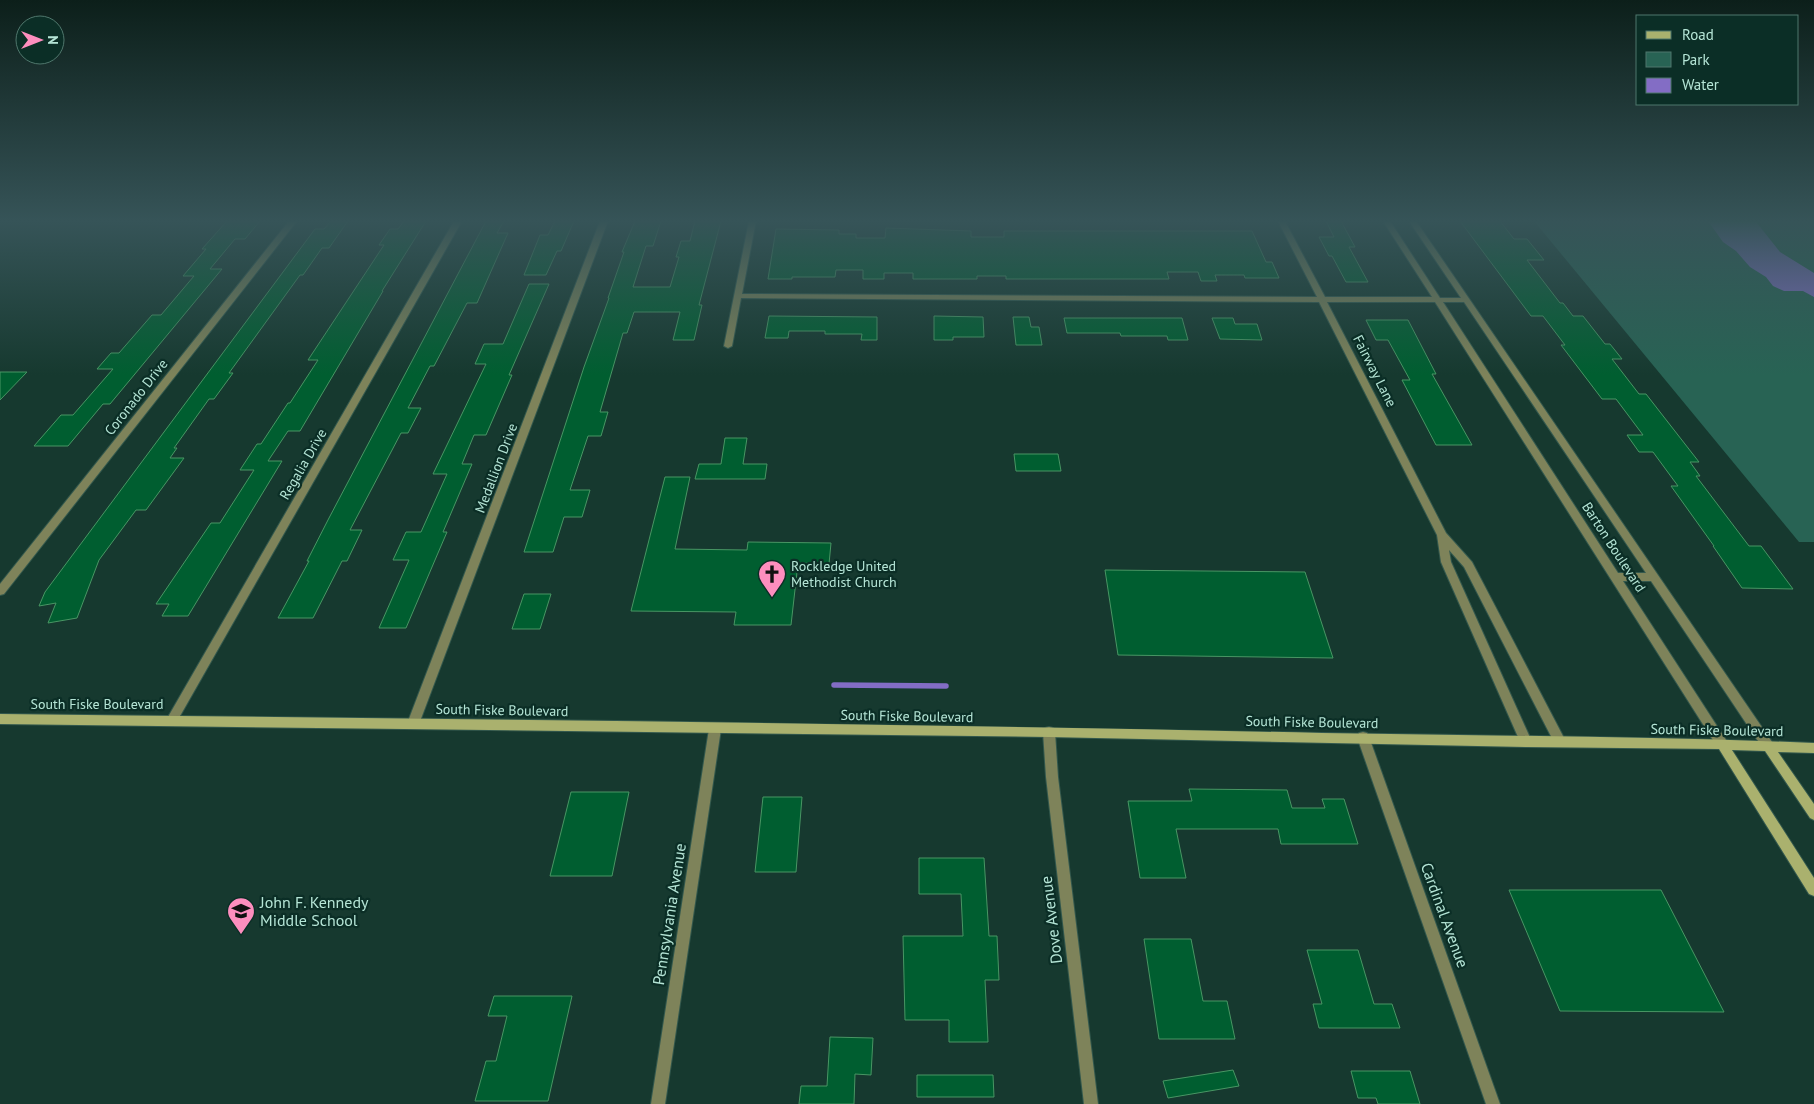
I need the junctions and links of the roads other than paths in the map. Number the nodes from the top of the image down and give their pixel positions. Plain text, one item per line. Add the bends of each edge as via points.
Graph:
1 (252, 273) edge
2 (428, 273) edge
3 (584, 273) edge
4 (742, 273) edge
5 (1308, 273) edge
6 (1419, 273) edge
7 (1448, 273) edge
8 (738, 296) junction
9 (1321, 299) junction
10 (1437, 300) junction
11 (1466, 300) junction
12 (728, 346) dead end
13 (1442, 535) junction
14 (1615, 577) junction
15 (1653, 577) junction
16 (0, 591) edge
17 (0, 719) edge
18 (172, 720) junction
19 (413, 724) junction
20 (715, 729) junction
21 (1049, 732) junction
22 (1363, 738) junction
23 (1526, 742) junction
24 (1560, 742) junction
25 (1722, 744) junction
26 (1768, 746) junction
27 (1814, 748) edge
28 (1814, 814) edge
29 (1814, 890) edge
30 (658, 1104) edge
31 (1091, 1104) edge
32 (1494, 1104) edge

1 - 16 street, Coronado Drive
2 - 18 street, Regalia Drive
3 - 19 street, Medallion Drive
4 - 8 street
5 - 9 street, Fairway Lane
6 - 10 street, Barton Boulevard
7 - 11 street, Barton Boulevard
8 - 9 street
8 - 12 street
9 - 10 street
9 - 13 street, Fairway Lane
10 - 11 street
10 - 14 street, Barton Boulevard
11 - 15 street, Barton Boulevard
13 - 23 street, Fairway Lane via 1446,562
13 - 24 street, Fairway Lane via 1468,565
14 - 15 street
14 - 25 street, Barton Boulevard
15 - 26 street, Barton Boulevard
17 - 18 main road, South Fiske Boulevard
18 - 19 main road, South Fiske Boulevard
19 - 20 main road, South Fiske Boulevard
20 - 21 main road, South Fiske Boulevard
20 - 30 street, Pennsylvania Avenue
21 - 22 main road, South Fiske Boulevard
21 - 31 street, Dove Avenue
22 - 23 main road, South Fiske Boulevard
22 - 32 street, Cardinal Avenue
23 - 24 main road, South Fiske Boulevard
24 - 25 main road, South Fiske Boulevard
25 - 26 main road, South Fiske Boulevard
25 - 29 main road, Barton Boulevard
26 - 27 main road, South Fiske Boulevard
26 - 28 main road, Barton Boulevard

